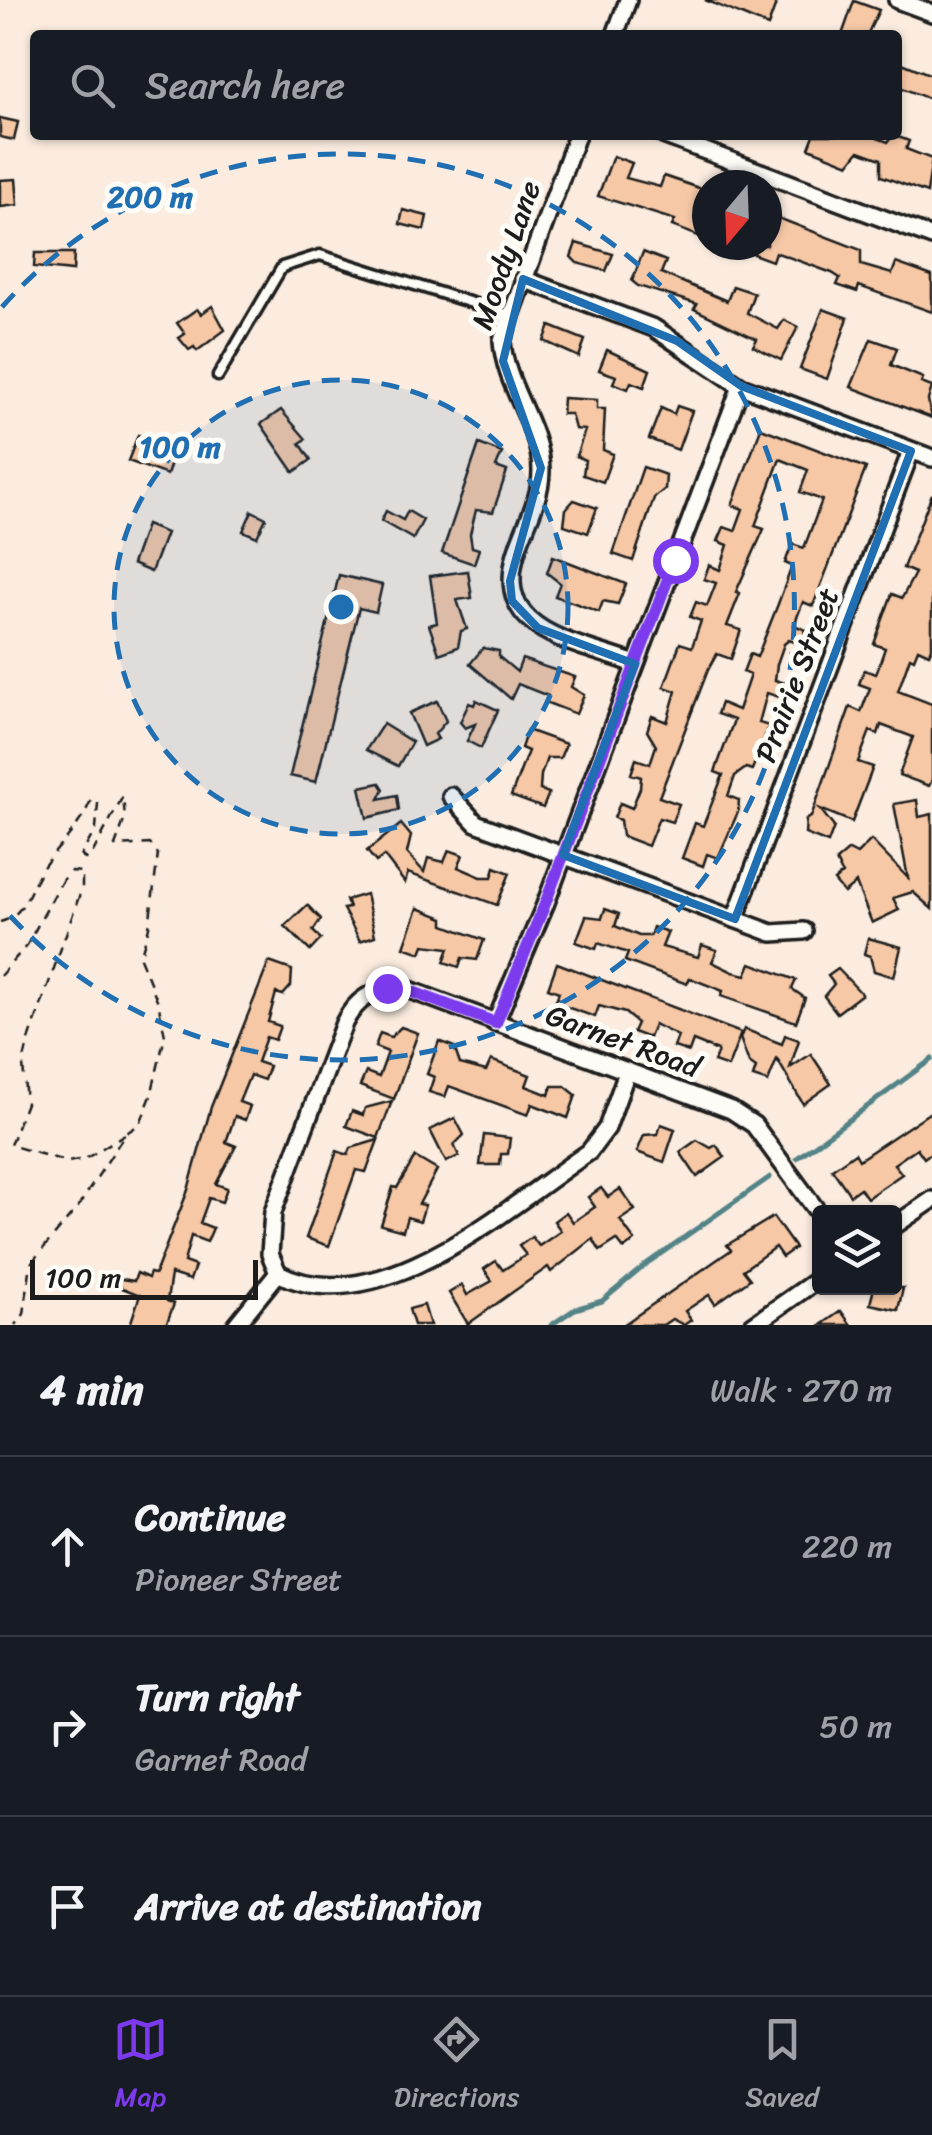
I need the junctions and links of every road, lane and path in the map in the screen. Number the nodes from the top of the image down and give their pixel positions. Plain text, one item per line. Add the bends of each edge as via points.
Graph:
1 (628, 0) edge
2 (897, 0) edge
3 (932, 13) edge
4 (617, 30) edge
5 (576, 140) edge
6 (676, 140) edge
7 (932, 237) edge
8 (523, 280) junction
9 (510, 315) junction
10 (218, 376) dead end
11 (741, 386) junction
12 (911, 451) junction
13 (932, 458) edge
14 (635, 664) junction
15 (451, 796) dead end
16 (563, 856) junction
17 (735, 919) junction
18 (0, 922) edge
19 (804, 931) dead end
20 (0, 976) edge
21 (496, 1023) junction
22 (628, 1072) junction
23 (125, 1134) junction
24 (932, 1200) edge
25 (813, 1205) edge
26 (902, 1221) edge
27 (278, 1273) junction
28 (812, 1284) edge
29 (16, 1325) edge
30 (236, 1325) edge
31 (753, 1325) edge

1 - 4 street
2 - 3 street
5 - 8 street, Moody Lane
6 - 7 street
8 - 9 street, Moody Lane
8 - 11 street via 654,328
9 - 10 lane via 320,255 300,258 282,266
9 - 14 street, Moody Lane via 503,361 541,468 512,562 512,600 538,628
11 - 12 street
11 - 14 street
12 - 13 street
12 - 17 street, Prairie Street
14 - 16 street
15 - 16 street via 476,823
16 - 17 street
16 - 21 street
17 - 19 street via 772,933
18 - 23 path via 21,907 91,800 98,802 96,829 85,859 123,796 116,846 150,844 158,854 140,958 166,1036 140,1124
20 - 23 path via 27,946 64,879 82,872 28,1043 26,1103 10,1146 68,1162
21 - 22 street, Garnet Road
21 - 27 street, Garnet Road via 407,990 387,988 354,1005 273,1212 270,1254
22 - 25 street, Garnet Road via 754,1125
22 - 27 street via 607,1128 589,1152 434,1257 392,1275 323,1289
23 - 29 path via 78,1207 30,1263 24,1314
24 - 26 street
27 - 30 street
28 - 31 street

